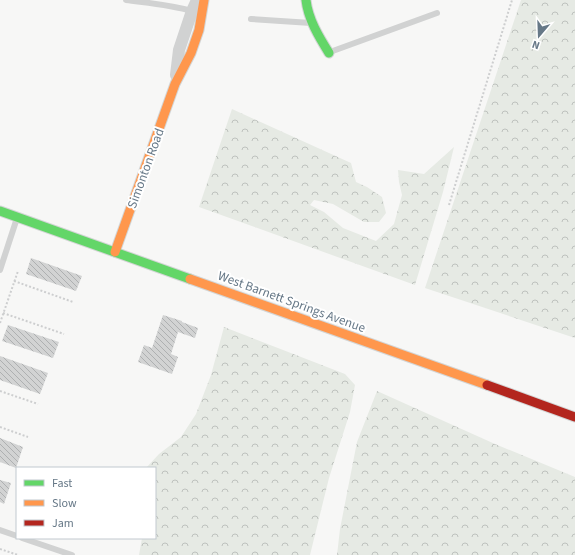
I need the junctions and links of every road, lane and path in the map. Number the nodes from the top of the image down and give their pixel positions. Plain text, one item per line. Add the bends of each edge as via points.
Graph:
1 (126, 0) edge
2 (197, 0) edge
3 (204, 0) edge
4 (306, 0) edge
5 (512, 0) edge
6 (192, 11) junction
7 (436, 13) dead end
8 (251, 19) dead end
9 (312, 23) junction
10 (329, 53) joint
11 (175, 84) junction
12 (449, 205) dead end
13 (0, 211) edge
14 (18, 217) junction
15 (115, 252) junction
16 (0, 270) edge
17 (18, 271) dead end
18 (14, 282) junction
19 (73, 302) dead end
20 (4, 313) junction
21 (0, 323) edge
22 (64, 334) dead end
23 (0, 391) edge
24 (38, 404) dead end
25 (575, 417) edge
26 (0, 427) edge
27 (28, 437) dead end
28 (0, 530) edge
29 (16, 536) edge
30 (25, 539) edge
31 (0, 549) edge
32 (18, 555) edge
33 (72, 555) edge

1 - 6 lane
2 - 6 street, Simonton Road
3 - 11 street, Simonton Road via 193,48
4 - 9 street
5 - 12 path
6 - 11 street, Simonton Road via 179,50
7 - 10 lane
8 - 9 lane
9 - 10 street
11 - 15 street, Simonton Road
13 - 14 street, West Barnett Springs Avenue
14 - 15 street, West Barnett Springs Avenue
14 - 16 lane
15 - 25 street, West Barnett Springs Avenue
17 - 18 path
18 - 19 path
18 - 20 path
20 - 21 path
20 - 22 path
23 - 24 path
26 - 27 path
28 - 29 lane
30 - 33 lane
31 - 32 path

